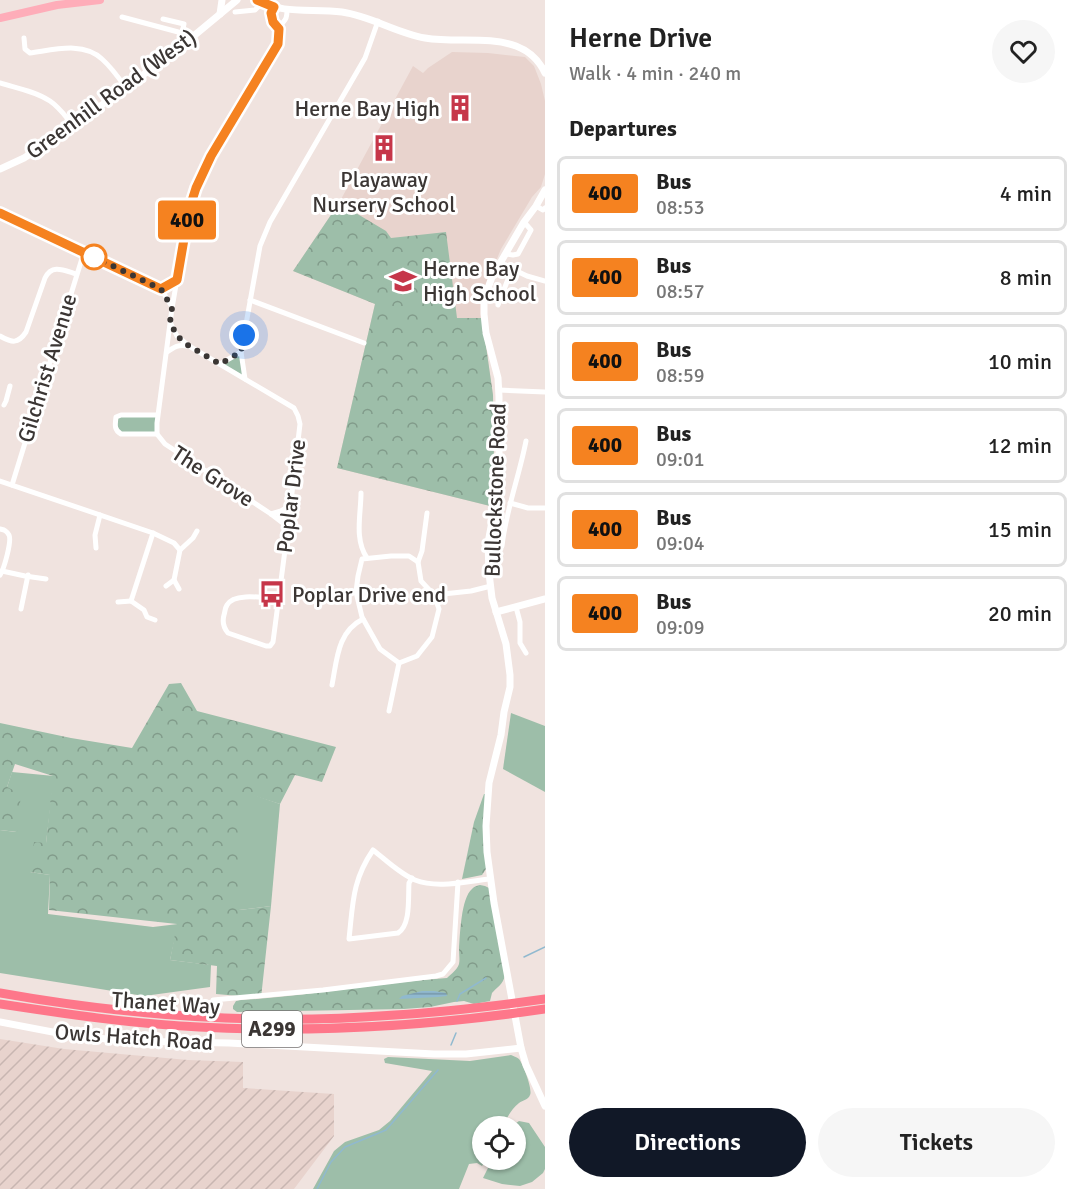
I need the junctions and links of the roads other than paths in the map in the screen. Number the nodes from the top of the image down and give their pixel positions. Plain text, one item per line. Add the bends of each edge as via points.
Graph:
1 (100, 0) edge
2 (222, 0) edge
3 (237, 0) edge
4 (262, 1) edge
5 (274, 7) junction
6 (287, 10) junction
7 (235, 12) dead end
8 (220, 14) junction
9 (122, 17) dead end
10 (0, 18) edge
11 (163, 19) dead end
12 (378, 21) junction
13 (279, 29) junction
14 (182, 33) junction
15 (24, 38) dead end
16 (190, 39) junction
17 (545, 73) edge
18 (0, 83) edge
19 (126, 88) junction
20 (73, 125) junction
21 (0, 169) edge
22 (545, 190) edge
23 (536, 206) junction
24 (545, 208) edge
25 (0, 212) edge
26 (84, 252) junction
27 (500, 263) junction
28 (512, 269) junction
29 (76, 274) junction
30 (177, 280) junction
31 (545, 281) edge
32 (161, 289) junction
33 (250, 300) junction
34 (498, 305) dead end
35 (172, 308) junction
36 (170, 322) junction
37 (358, 331) dead end
38 (0, 336) edge
39 (354, 340) junction
40 (364, 343) dead end
41 (189, 346) junction
42 (167, 352) junction
43 (241, 352) junction
44 (220, 364) junction
45 (244, 379) junction
46 (10, 386) dead end
47 (499, 390) junction
48 (545, 392) edge
49 (3, 402) edge
50 (158, 415) junction
51 (157, 434) junction
52 (526, 441) dead end
53 (0, 481) edge
54 (12, 484) junction
55 (361, 492) dead end
56 (510, 503) junction
57 (291, 506) junction
58 (545, 508) edge
59 (427, 513) dead end
60 (271, 514) junction
61 (100, 515) junction
62 (288, 527) junction
63 (0, 529) edge
64 (197, 531) dead end
65 (153, 533) junction
66 (193, 538) junction
67 (200, 541) dead end
68 (502, 546) dead end
69 (96, 548) dead end
70 (180, 550) junction
71 (367, 558) junction
72 (418, 562) junction
73 (1, 573) edge
74 (28, 575) junction
75 (45, 579) dead end
76 (174, 580) junction
77 (166, 586) dead end
78 (490, 586) junction
79 (179, 589) dead end
80 (434, 595) junction
81 (278, 599) junction
82 (545, 599) edge
83 (131, 601) junction
84 (118, 602) dead end
85 (516, 607) junction
86 (21, 609) dead end
87 (496, 612) junction
88 (363, 619) junction
89 (155, 620) dead end
90 (526, 653) dead end
91 (399, 663) junction
92 (332, 685) dead end
93 (389, 711) dead end
94 (412, 878) junction
95 (490, 879) junction
96 (458, 882) junction
97 (0, 993) edge
98 (545, 999) edge
99 (213, 1000) dead end
100 (0, 1004) edge
101 (545, 1009) edge
102 (0, 1022) edge
103 (521, 1048) junction
104 (545, 1106) edge

1 - 10 main road
2 - 8 street, Greenhill Road (West)
3 - 8 street, Greenhill Road (West)
4 - 5 street
4 - 7 street via 255,10
5 - 6 street
5 - 13 street via 272,19
6 - 12 street via 344,12
6 - 13 street
8 - 16 street, Greenhill Road (West)
9 - 14 street
11 - 14 street via 184,24
12 - 17 street via 424,38 498,42 522,48
12 - 33 street via 365,58 270,222 260,246
13 - 30 street via 276,48 196,188
14 - 16 street
15 - 19 street via 30,53 80,48 92,51
16 - 19 street, Greenhill Road (West)
18 - 20 street via 46,99
19 - 20 street, Greenhill Road (West)
20 - 21 street, Greenhill Road (West) via 33,153
22 - 23 street, Bullockstone Road
23 - 24 street
23 - 27 street, Bullockstone Road
25 - 26 street
26 - 29 street, Gilchrist Avenue
26 - 32 street
27 - 28 street
27 - 47 street, Bullockstone Road via 484,299 486,333
28 - 31 street
28 - 34 street
29 - 38 street via 60,268 48,272 21,339 14,342
29 - 54 street, Gilchrist Avenue
30 - 32 street
30 - 35 street
32 - 35 street
33 - 39 street
33 - 43 street
35 - 36 street
36 - 41 street, Poplar Drive via 177,336
36 - 42 street, The Grove
37 - 39 street
39 - 40 street
41 - 42 street via 182,344
41 - 44 street, Poplar Drive
42 - 50 street, The Grove
43 - 44 street
43 - 45 street
44 - 45 street, Poplar Drive
45 - 57 street, Poplar Drive via 294,408 298,416
46 - 49 street
47 - 48 street
47 - 78 street, Bullockstone Road via 499,484 488,543
50 - 51 street, The Grove
50 - 51 street, The Grove via 121,415 116,417 115,427 121,434
51 - 60 street, The Grove via 181,456
52 - 56 street
53 - 54 street
54 - 61 street
55 - 71 street via 359,534
56 - 58 street
56 - 68 street
57 - 60 street, The Grove
57 - 62 street, Poplar Drive
59 - 72 street
60 - 62 street, The Grove
61 - 65 street
61 - 69 street
62 - 81 street, Poplar Drive
63 - 73 street via 9,537
64 - 66 street
65 - 70 street
65 - 83 street
66 - 67 street
66 - 70 street
70 - 76 street
71 - 72 street via 409,556
71 - 88 street via 362,559 356,592
72 - 80 street via 421,581
73 - 74 street
74 - 75 street
74 - 86 street
76 - 77 street
76 - 79 street
78 - 80 street
78 - 87 street, Bullockstone Road
80 - 91 street via 439,609 432,637 417,656
81 - 81 street, Poplar Drive via 271,645 226,631 223,618 230,601 242,597
82 - 85 street
83 - 84 street
83 - 89 street
85 - 87 street
85 - 90 street via 520,643
87 - 95 street, Bullockstone Road via 510,664 510,687 489,783
88 - 91 street via 380,649
88 - 92 street via 342,639
91 - 93 street
94 - 94 street via 373,850 355,884 349,939 401,932 407,921
94 - 96 street via 430,884
95 - 96 street
95 - 103 street, Bullockstone Road
96 - 99 street via 453,962 443,974
97 - 98 highway, Thanet Way / A299 via 143,1013 255,1018 394,1015
100 - 101 highway, Thanet Way / A299 via 140,1022 264,1029 394,1026
102 - 103 street, Owls Hatch Road via 124,1041 434,1054
103 - 104 street, Bullockstone Road

